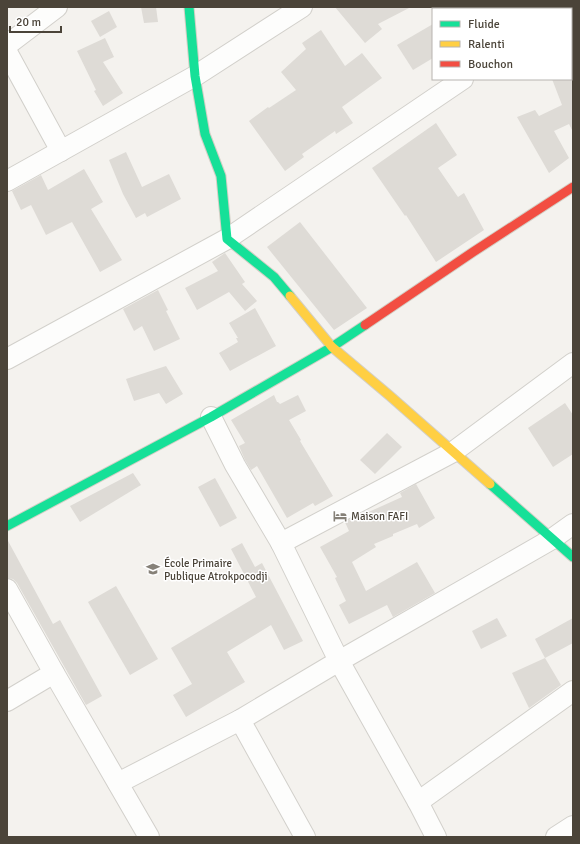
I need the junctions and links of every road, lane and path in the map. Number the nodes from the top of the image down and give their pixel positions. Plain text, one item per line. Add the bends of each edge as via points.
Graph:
1 (57, 7) edge
2 (189, 7) edge
3 (302, 7) edge
4 (7, 45) edge
5 (7, 52) edge
6 (195, 76) junction
7 (462, 80) edge
8 (61, 151) junction
9 (7, 181) edge
10 (573, 187) edge
11 (227, 239) junction
12 (332, 347) junction
13 (7, 359) edge
14 (573, 363) edge
15 (211, 417) junction
16 (453, 452) junction
17 (573, 524) edge
18 (7, 526) edge
19 (552, 539) junction
20 (281, 543) junction
21 (573, 557) edge
22 (7, 589) edge
23 (339, 661) junction
24 (54, 673) junction
25 (573, 691) edge
26 (7, 701) edge
27 (240, 720) junction
28 (118, 783) junction
29 (418, 802) junction
30 (573, 826) edge
31 (149, 837) edge
32 (305, 837) edge
33 (436, 837) edge
34 (556, 837) edge

1 - 4 street
2 - 6 street
3 - 6 street
5 - 8 street
6 - 8 street
6 - 11 street via 205,134 221,176
7 - 11 street
8 - 9 street
10 - 12 street
11 - 12 street via 274,278
11 - 13 street
12 - 15 street
12 - 16 street
14 - 16 street
15 - 18 street
15 - 20 street via 235,465
16 - 19 street
16 - 20 street
17 - 19 street
19 - 21 street
19 - 23 street
20 - 23 street
22 - 24 street
23 - 27 street
23 - 29 street
24 - 26 street
24 - 28 street
25 - 29 street
27 - 28 street
27 - 32 street
28 - 31 street
29 - 33 street
30 - 34 street

